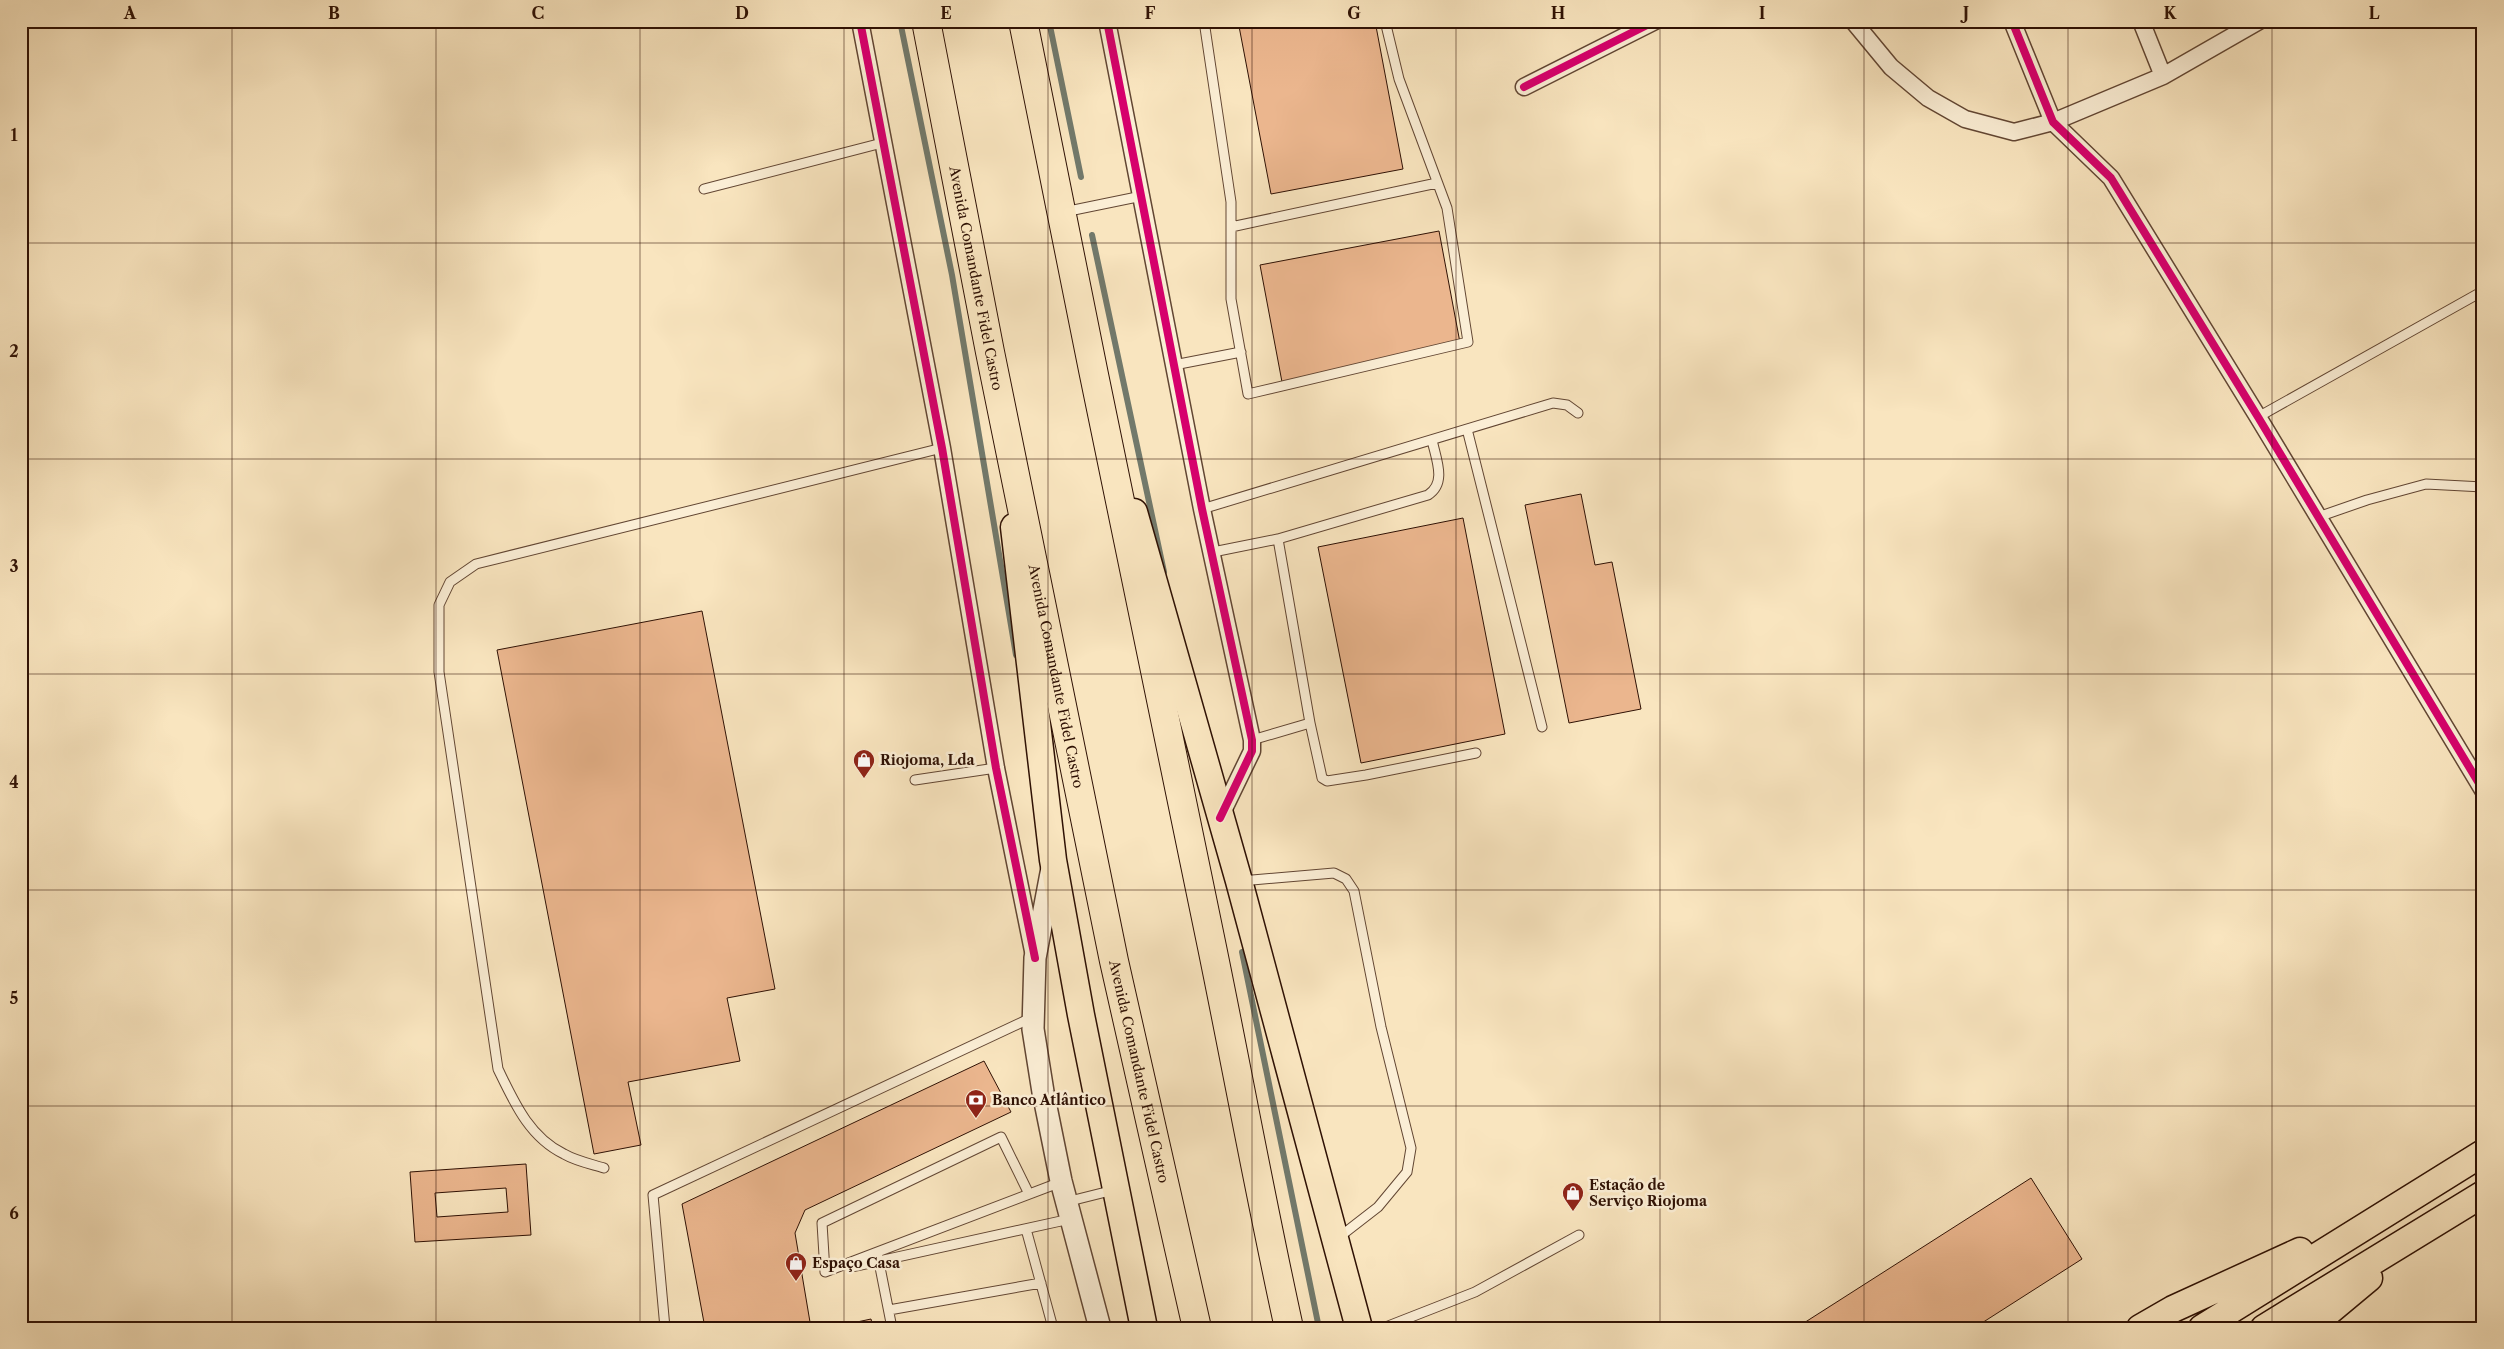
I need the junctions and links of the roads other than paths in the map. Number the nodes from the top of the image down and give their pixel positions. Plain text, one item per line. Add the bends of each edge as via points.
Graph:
1 (860, 21) edge
2 (926, 21) edge
3 (1023, 21) edge
4 (1107, 21) edge
5 (1204, 21) edge
6 (1385, 21) edge
7 (1654, 21) edge
8 (1853, 21) edge
9 (2012, 21) edge
10 (2141, 21) edge
11 (2259, 21) edge
12 (2163, 76) junction
13 (1524, 86) dead end
14 (2053, 122) junction
15 (882, 144) junction
16 (1437, 182) junction
17 (704, 189) dead end
18 (1142, 196) junction
19 (1061, 213) junction
20 (1231, 227) junction
21 (2483, 291) edge
22 (1083, 329) junction
23 (990, 352) junction
24 (1241, 352) junction
25 (1174, 365) junction
26 (1578, 413) dead end
27 (2258, 417) junction
28 (1467, 429) junction
29 (1432, 440) junction
30 (942, 448) junction
31 (2483, 487) edge
32 (1202, 509) junction
33 (2318, 517) junction
34 (1278, 539) junction
35 (1213, 552) junction
36 (1310, 723) junction
37 (1542, 727) dead end
38 (1252, 740) junction
39 (1476, 752) dead end
40 (996, 768) junction
41 (915, 780) dead end
42 (2483, 790) edge
43 (1220, 818) junction
44 (1053, 860) junction
45 (1239, 881) junction
46 (1035, 958) junction
47 (1034, 1017) junction
48 (2483, 1153) edge
49 (604, 1168) dead end
50 (1116, 1190) junction
51 (1029, 1194) junction
52 (2483, 1194) edge
53 (1066, 1201) junction
54 (2398, 1205) junction
55 (1026, 1229) junction
56 (1579, 1235) dead end
57 (2419, 1235) junction
58 (1336, 1239) junction
59 (878, 1257) junction
60 (1041, 1283) junction
61 (889, 1310) junction
62 (665, 1328) edge
63 (892, 1328) edge
64 (1053, 1328) edge
65 (1100, 1328) edge
66 (1144, 1328) edge
67 (1197, 1328) edge
68 (1289, 1328) edge
69 (1359, 1328) edge
70 (1383, 1328) edge
71 (2140, 1328) edge
72 (2202, 1328) edge
73 (2264, 1328) edge
74 (2309, 1328) edge

1 - 15 street
2 - 23 highway, Avenida Comandante Fidel Castro
3 - 19 highway
4 - 18 street
5 - 20 lane via 1231,202
6 - 16 lane via 1399,79
7 - 13 street
8 - 14 street via 1891,68 1928,98 1965,119 2014,132
9 - 14 street
10 - 12 street
11 - 12 street
12 - 14 street
14 - 27 street via 2110,178
15 - 17 lane
15 - 30 street
16 - 20 lane
16 - 24 lane via 1447,208 1468,342 1248,394
18 - 19 lane
18 - 25 street
19 - 22 highway
20 - 24 lane via 1232,299
21 - 27 lane
22 - 43 main road
22 - 68 highway
23 - 44 main road via 1026,618
23 - 67 highway, Avenida Comandante Fidel Castro via 1114,962
24 - 25 lane
25 - 32 street
26 - 28 lane via 1568,405 1553,403
27 - 33 street
28 - 29 lane
28 - 37 lane
29 - 32 lane
29 - 34 lane via 1440,480 1436,490
30 - 40 street
30 - 49 lane via 476,564 450,582 439,605 439,672 498,1069 521,1116 548,1144 565,1155
31 - 33 lane via 2426,484
32 - 35 street
33 - 42 street
34 - 35 lane
34 - 36 lane
35 - 38 street
36 - 38 lane
36 - 39 lane via 1322,778 1328,781
38 - 43 street via 1252,751
40 - 41 lane
40 - 46 street
43 - 45 main road
44 - 46 street
44 - 50 main road
45 - 58 main road
45 - 58 lane via 1334,873 1346,880 1354,891 1381,1027 1411,1148 1407,1172 1378,1207
46 - 47 street
47 - 53 street via 1043,1092
47 - 62 lane via 653,1195
48 - 54 main road
50 - 53 lane
50 - 66 main road
51 - 53 lane
51 - 59 lane
51 - 59 lane via 1001,1137 822,1223 825,1272
52 - 57 main road
53 - 55 lane
53 - 65 street
54 - 71 main road via 2173,1309
54 - 72 main road
55 - 59 lane
55 - 60 lane
56 - 70 lane via 1475,1292
57 - 73 main road
57 - 74 main road
58 - 69 main road
59 - 61 lane
60 - 61 lane
60 - 64 lane
61 - 63 lane

